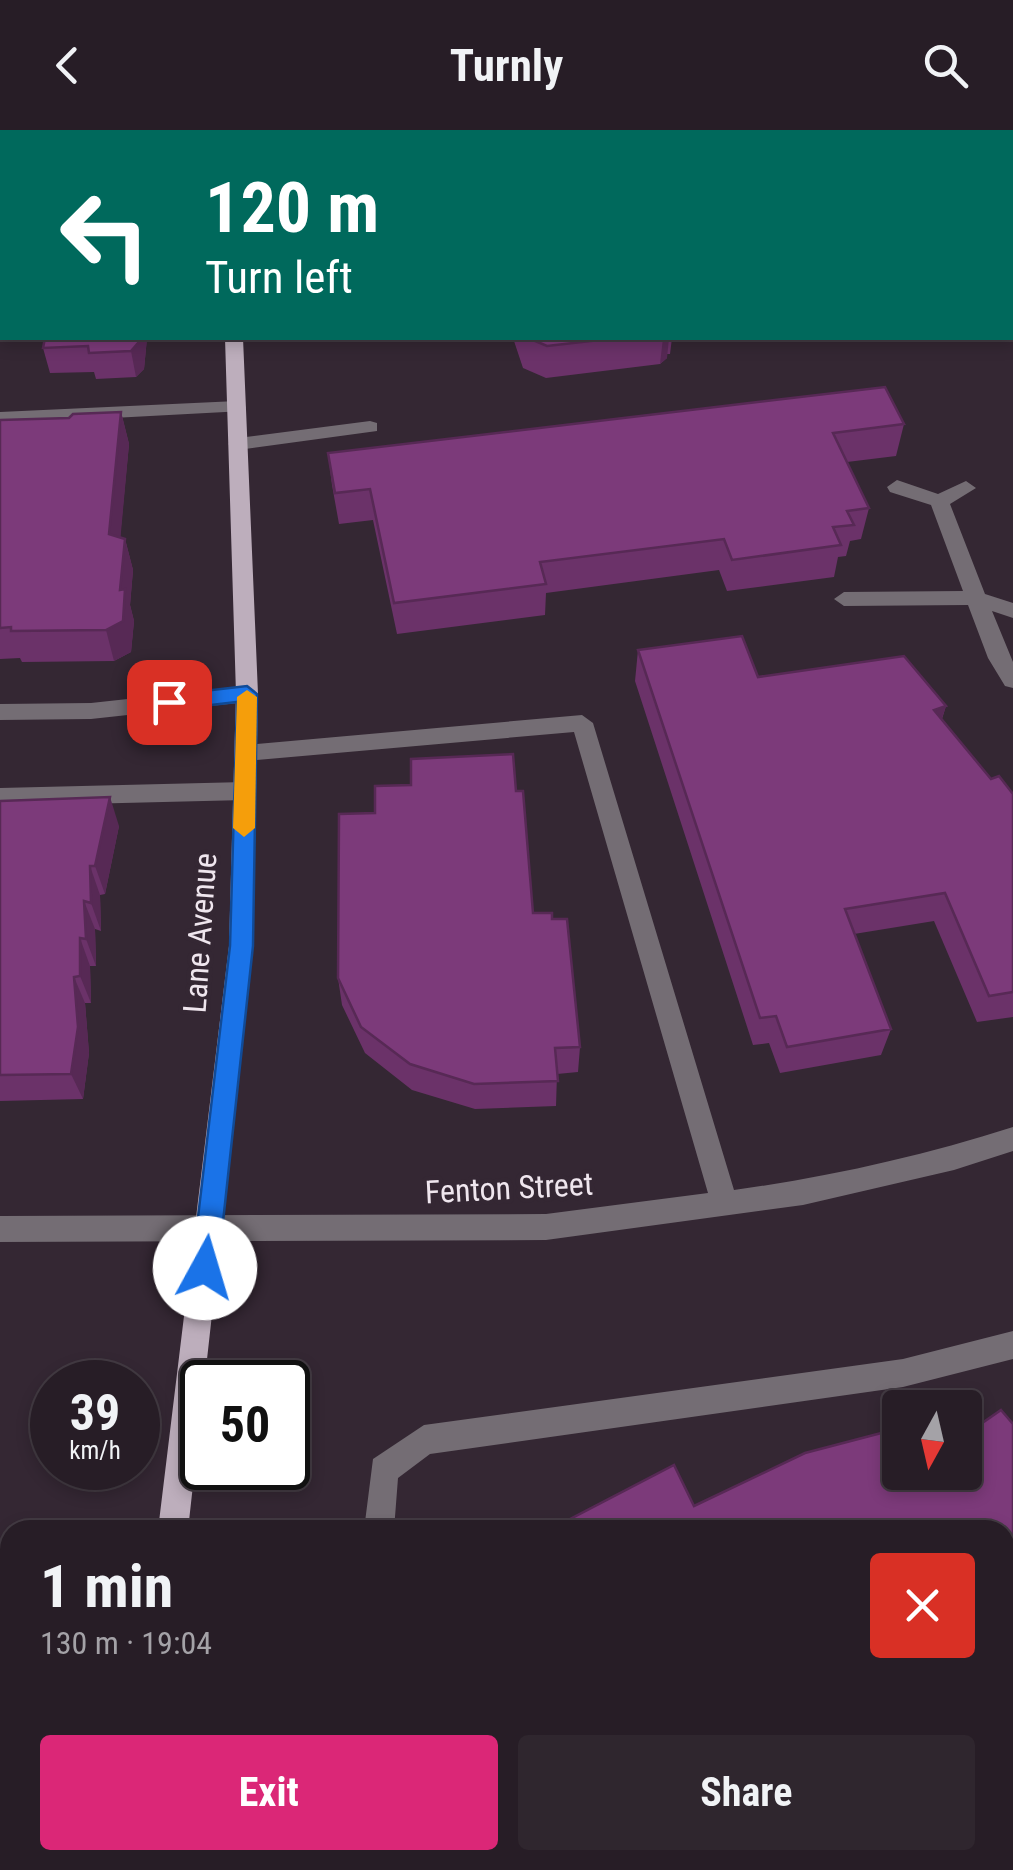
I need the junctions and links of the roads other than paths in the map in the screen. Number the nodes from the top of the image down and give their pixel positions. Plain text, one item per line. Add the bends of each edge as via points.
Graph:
1 (234, 340) edge
2 (237, 407) junction
3 (0, 418) edge
4 (370, 427) dead end
5 (238, 444) junction
6 (897, 486) dead end
7 (966, 488) dead end
8 (939, 501) junction
9 (975, 598) junction
10 (844, 599) dead end
11 (1013, 611) edge
12 (1013, 680) edge
13 (247, 694) junction
14 (0, 712) edge
15 (246, 753) junction
16 (245, 790) junction
17 (0, 798) edge
18 (1009, 1147) edge
19 (725, 1204) junction
20 (0, 1229) edge
21 (209, 1230) junction
22 (1013, 1345) edge
23 (175, 1520) edge
24 (380, 1520) edge

1 - 2 main road, Lane Avenue
2 - 3 street
2 - 5 main road, Lane Avenue
4 - 5 street
5 - 13 main road, Lane Avenue
6 - 8 street
7 - 8 street
8 - 9 street
9 - 10 street
9 - 11 street
9 - 12 street
13 - 14 street via 91,711
13 - 15 main road, Lane Avenue
15 - 16 main road, Lane Avenue
15 - 19 street via 582,723
16 - 17 street
16 - 21 main road, Lane Avenue via 242,946
18 - 19 street, Fenton Street via 803,1194
19 - 21 street, Fenton Street via 546,1227
20 - 21 street, Fenton Street
21 - 23 main road, Lane Avenue
22 - 24 street via 903,1373 424,1440 384,1470

